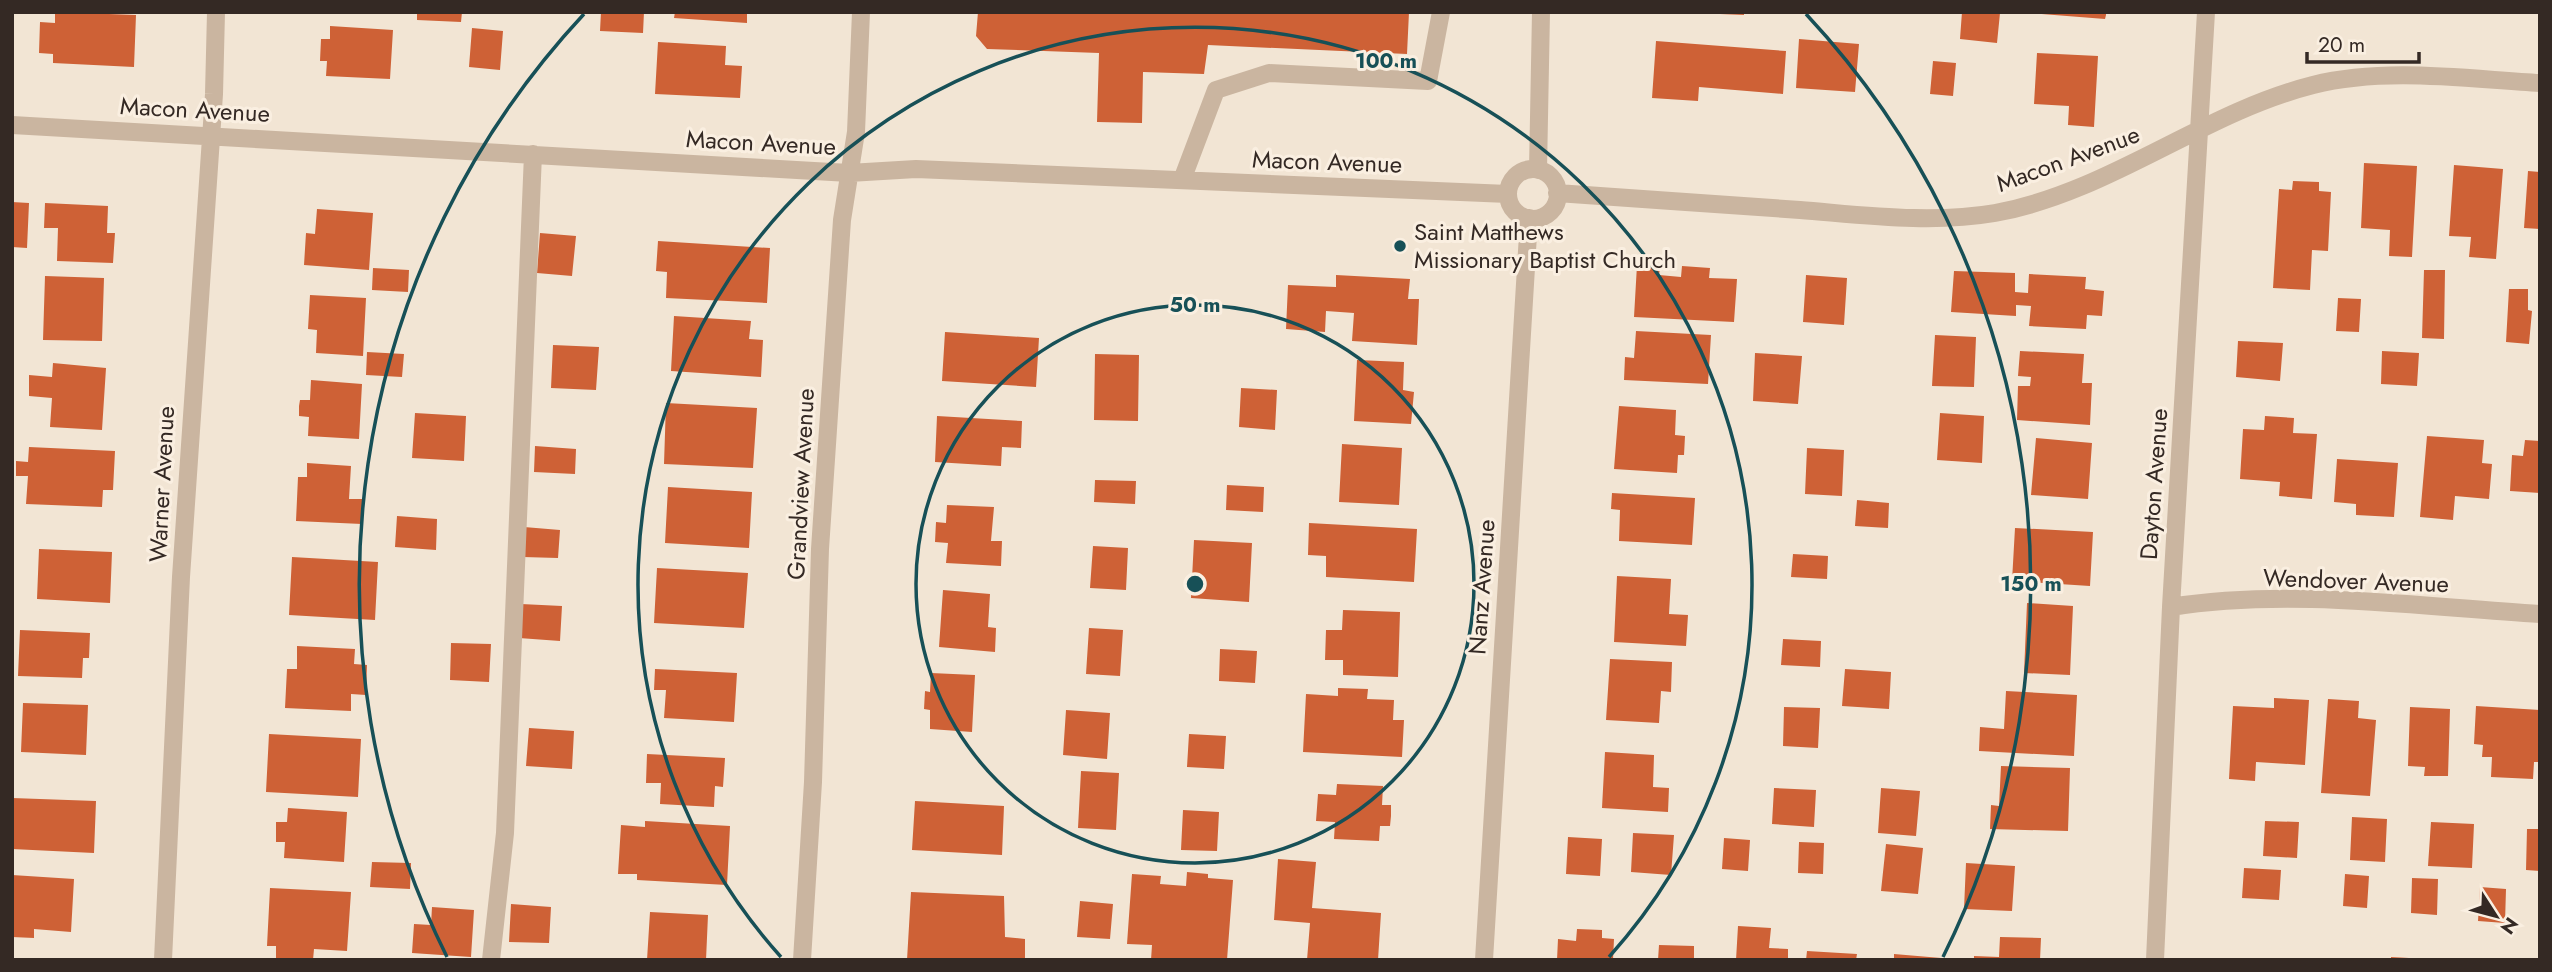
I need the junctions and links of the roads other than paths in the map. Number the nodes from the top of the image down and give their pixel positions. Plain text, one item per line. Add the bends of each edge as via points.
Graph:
1 (216, 12) edge
2 (861, 12) edge
3 (1441, 12) edge
4 (1541, 12) edge
5 (2206, 12) edge
6 (2540, 83) edge
7 (12, 125) edge
8 (2201, 129) junction
9 (211, 135) junction
10 (533, 154) junction
11 (1538, 170) junction
12 (849, 173) junction
13 (1182, 180) junction
14 (1558, 193) junction
15 (1508, 194) junction
16 (1529, 218) junction
17 (2171, 607) junction
18 (2540, 614) edge
19 (163, 960) edge
20 (491, 960) edge
21 (802, 960) edge
22 (1484, 960) edge
23 (2155, 960) edge

1 - 9 street, Warner Avenue
2 - 12 street, Grandview Avenue via 856,132
3 - 13 street via 1428,81 1269,73 1216,90
4 - 11 street
5 - 8 street, Dayton Avenue
6 - 8 street, Macon Avenue via 2358,78 2314,85 2240,110
7 - 9 street, Macon Avenue
8 - 14 street, Macon Avenue via 2132,166 2029,205 1994,213 1874,216
8 - 17 street, Dayton Avenue
9 - 10 street, Macon Avenue
9 - 19 street, Warner Avenue via 182,563
10 - 12 street, Macon Avenue
10 - 20 street via 505,833
11 - 14 street via 1555,182
11 - 15 street via 1513,178
12 - 13 street, Macon Avenue via 916,169
12 - 21 street, Grandview Avenue via 820,549
13 - 15 street, Macon Avenue
14 - 16 street via 1550,211
15 - 16 street via 1514,210
16 - 22 street, Nanz Avenue
17 - 18 street, Wendover Avenue via 2210,601 2331,601
17 - 23 street, Dayton Avenue

